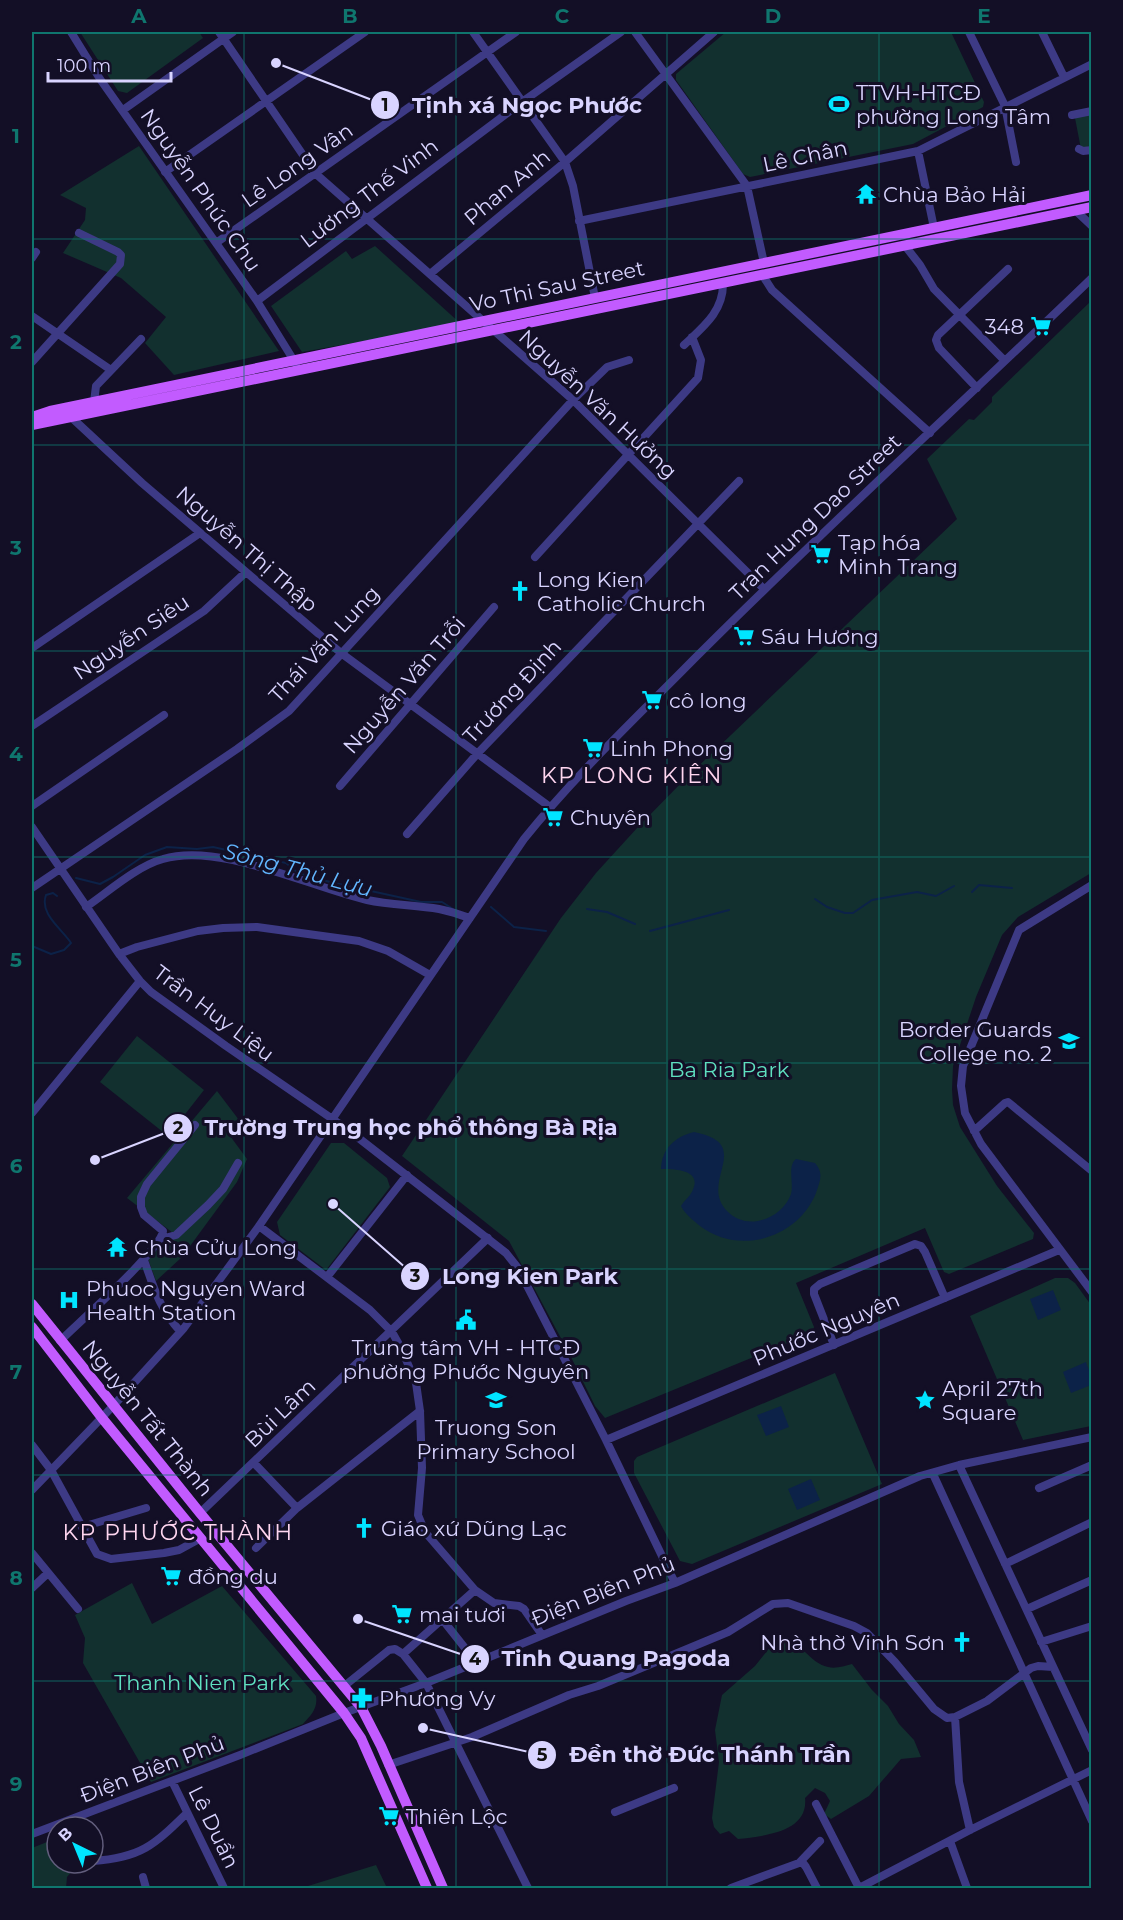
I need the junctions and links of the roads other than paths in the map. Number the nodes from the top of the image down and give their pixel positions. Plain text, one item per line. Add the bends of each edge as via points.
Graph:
1 (71, 32) edge
2 (233, 32) edge
3 (365, 32) edge
4 (473, 32) edge
5 (516, 32) edge
6 (621, 32) edge
7 (635, 32) edge
8 (714, 32) edge
9 (969, 32) edge
10 (1042, 32) edge
11 (221, 35) edge
12 (487, 53) junction
13 (1092, 63) edge
14 (666, 74) junction
15 (1064, 77) junction
16 (266, 101) junction
17 (522, 102) junction
18 (1005, 106) junction
19 (123, 110) junction
20 (1092, 111) edge
21 (1072, 115) dead end
22 (1079, 149) dead end
23 (1092, 150) edge
24 (918, 151) junction
25 (565, 162) junction
26 (1016, 162) dead end
27 (165, 172) junction
28 (316, 174) junction
29 (747, 186) junction
30 (1092, 195) edge
31 (1092, 207) edge
32 (1075, 210) junction
33 (366, 218) junction
34 (579, 221) junction
35 (1092, 226) edge
36 (934, 228) junction
37 (79, 233) dead end
38 (216, 243) junction
39 (906, 246) junction
40 (764, 263) junction
41 (1008, 269) dead end
42 (430, 274) junction
43 (763, 276) junction
44 (1092, 278) edge
45 (723, 284) junction
46 (595, 298) junction
47 (257, 301) junction
48 (959, 315) junction
49 (32, 316) edge
50 (482, 321) junction
51 (493, 330) junction
52 (58, 333) junction
53 (692, 337) junction
54 (141, 339) dead end
55 (684, 345) dead end
56 (629, 360) dead end
57 (1004, 360) junction
58 (32, 362) edge
59 (296, 366) junction
60 (111, 370) junction
61 (977, 388) junction
62 (573, 400) junction
63 (94, 402) junction
64 (54, 415) junction
65 (33, 417) edge
66 (71, 417) junction
67 (930, 433) junction
68 (629, 455) junction
69 (739, 481) dead end
70 (699, 525) junction
71 (200, 533) junction
72 (535, 557) dead end
73 (246, 572) junction
74 (764, 589) junction
75 (495, 607) dead end
76 (32, 648) edge
77 (341, 653) junction
78 (410, 705) junction
79 (164, 715) dead end
80 (32, 726) edge
81 (477, 754) junction
82 (340, 786) dead end
83 (32, 806) edge
84 (550, 807) junction
85 (32, 826) edge
86 (407, 834) dead end
87 (59, 869) junction
88 (1092, 885) edge
89 (32, 888) edge
90 (86, 907) junction
91 (470, 918) junction
92 (119, 954) junction
93 (430, 975) junction
94 (140, 981) junction
95 (32, 1113) edge
96 (333, 1119) junction
97 (195, 1125) dead end
98 (974, 1131) junction
99 (238, 1163) dead end
100 (1092, 1171) edge
101 (407, 1175) junction
102 (259, 1226) junction
103 (489, 1238) junction
104 (161, 1239) junction
105 (1059, 1250) junction
106 (144, 1260) junction
107 (327, 1277) junction
108 (1092, 1292) edge
109 (945, 1298) junction
110 (32, 1304) edge
111 (32, 1327) edge
112 (180, 1331) junction
113 (392, 1332) junction
114 (60, 1341) junction
115 (834, 1345) junction
116 (113, 1406) junction
117 (420, 1411) junction
118 (102, 1418) junction
119 (1092, 1437) edge
120 (606, 1440) junction
121 (32, 1445) edge
122 (254, 1463) junction
123 (959, 1465) junction
124 (1092, 1465) edge
125 (51, 1470) junction
126 (933, 1474) junction
127 (1039, 1488) dead end
128 (32, 1490) edge
129 (146, 1508) dead end
130 (297, 1508) junction
131 (200, 1513) junction
132 (1092, 1522) edge
133 (82, 1527) junction
134 (201, 1539) junction
135 (256, 1548) dead end
136 (32, 1553) edge
137 (1005, 1564) junction
138 (48, 1573) junction
139 (1092, 1580) edge
140 (675, 1583) junction
141 (32, 1588) edge
142 (474, 1590) junction
143 (78, 1609) dead end
144 (1027, 1609) junction
145 (442, 1619) junction
146 (1092, 1626) edge
147 (542, 1635) junction
148 (1041, 1642) junction
149 (403, 1654) junction
150 (476, 1662) junction
151 (1053, 1667) junction
152 (1024, 1672) junction
153 (426, 1683) junction
154 (343, 1687) junction
155 (360, 1707) junction
156 (344, 1713) junction
157 (956, 1718) junction
158 (455, 1743) junction
159 (1092, 1750) edge
160 (388, 1766) junction
161 (1092, 1770) edge
162 (1074, 1780) junction
163 (172, 1781) junction
164 (674, 1788) dead end
165 (816, 1804) dead end
166 (615, 1812) dead end
167 (188, 1813) junction
168 (1092, 1821) edge
169 (970, 1830) junction
170 (32, 1834) edge
171 (820, 1841) dead end
172 (950, 1841) junction
173 (105, 1860) edge
174 (799, 1863) junction
175 (143, 1877) dead end
176 (146, 1888) edge
177 (224, 1888) edge
178 (428, 1888) edge
179 (443, 1888) edge
180 (528, 1888) edge
181 (731, 1888) edge
182 (817, 1888) edge
183 (859, 1888) edge
184 (967, 1888) edge

1 - 19 street, Nguyễn Phúc Chu
2 - 11 street
3 - 16 street
4 - 12 street
5 - 12 street, Lê Long Vân
6 - 17 street, Lương Thế Vinh
7 - 14 street
8 - 14 street, Phan Anh
9 - 18 street
10 - 15 street
11 - 16 street, Nguyễn Văn Hưởng
11 - 19 street
12 - 17 street
12 - 28 street, Lê Long Vân
13 - 15 street, Lê Chân
14 - 25 street, Phan Anh
14 - 29 street
15 - 18 street, Lê Chân
16 - 27 street
16 - 28 street, Nguyễn Văn Hưởng
17 - 25 street
17 - 33 street, Lương Thế Vinh
18 - 24 street, Lê Chân
18 - 26 street
19 - 27 street, Nguyễn Phúc Chu
20 - 21 street
22 - 23 street
24 - 29 street, Lê Chân
24 - 36 street
25 - 34 street
25 - 42 street, Phan Anh
27 - 38 street, Nguyễn Phúc Chu
28 - 33 street, Nguyễn Văn Hưởng
28 - 38 street, Lê Long Vân
29 - 34 street, Lê Chân
29 - 40 street
30 - 36 main road, Vo Thi Sau Street
31 - 32 main road, Vo Thi Sau Street
32 - 35 street
32 - 39 main road, Vo Thi Sau Street
33 - 42 street, Nguyễn Văn Hưởng
33 - 47 street, Lương Thế Vinh
34 - 46 street
36 - 40 main road, Vo Thi Sau Street
37 - 52 street via 118,252 121,260
38 - 47 street, Nguyễn Phúc Chu
39 - 43 main road, Vo Thi Sau Street
39 - 48 street via 934,290
40 - 46 main road, Vo Thi Sau Street
41 - 48 street
42 - 50 street, Nguyễn Văn Hưởng
43 - 45 main road, Vo Thi Sau Street
43 - 67 street via 772,290
44 - 57 street, Tran Hung Dao Street
45 - 51 main road, Vo Thi Sau Street
45 - 53 street via 717,311
46 - 50 main road, Vo Thi Sau Street
47 - 59 street, Nguyễn Phúc Chu
48 - 57 street
48 - 61 street via 938,335 936,344
49 - 52 street
50 - 51 street, Nguyễn Văn Hưởng
50 - 59 main road, Vo Thi Sau Street
51 - 59 main road, Vo Thi Sau Street
51 - 62 street, Nguyễn Văn Hưởng
52 - 58 street
52 - 60 street
53 - 55 street
53 - 68 street via 701,360 698,378
54 - 60 street
56 - 62 street, Thái Văn Lung via 607,367
57 - 61 street, Tran Hung Dao Street
59 - 63 main road, Vo Thi Sau Street
59 - 66 main road, Vo Thi Sau Street
60 - 63 street via 96,386
61 - 67 street, Tran Hung Dao Street
62 - 68 street, Nguyễn Văn Hưởng
62 - 77 street, Thái Văn Lung
63 - 64 main road, Vo Thi Sau Street
64 - 65 main road, Vo Thi Sau Street
64 - 66 main road, Vo Thi Sau Street
66 - 71 street, Nguyễn Thị Thập
67 - 74 street, Tran Hung Dao Street
68 - 70 street, Nguyễn Văn Hưởng
68 - 72 street
69 - 70 street, Trương Định
70 - 74 street, Nguyễn Văn Hưởng
70 - 81 street, Trương Định
71 - 73 street, Nguyễn Thị Thập
71 - 76 street
73 - 77 street, Nguyễn Thị Thập
73 - 80 street, Nguyễn Siêu via 204,611
74 - 84 street, Tran Hung Dao Street
75 - 78 street, Nguyễn Văn Trỗi
77 - 78 street, Nguyễn Thị Thập
77 - 87 street, Thái Văn Lung via 277,720
78 - 81 street, Nguyễn Thị Thập
78 - 82 street, Nguyễn Văn Trỗi
79 - 83 street
81 - 84 street, Nguyễn Thị Thập
81 - 86 street, Trương Định
84 - 91 street, Tran Hung Dao Street
85 - 87 street, Trần Huy Liệu
87 - 89 street, Thái Văn Lung
87 - 90 street, Trần Huy Liệu
88 - 98 street via 1019,930 963,1066 965,1113
90 - 91 street via 142,869 184,855 211,856 270,869 368,900 441,909
90 - 92 street, Trần Huy Liệu
91 - 93 street, Tran Hung Dao Street
92 - 93 street via 198,931 257,927 359,941 388,951
92 - 94 street, Trần Huy Liệu
93 - 96 street, Tran Hung Dao Street
94 - 95 street
94 - 96 street, Trần Huy Liệu via 217,1040
96 - 101 street, Trần Huy Liệu
96 - 102 street, Tran Hung Dao Street
97 - 104 street via 141,1197 144,1215 163,1231
98 - 100 street via 1008,1102
98 - 105 street
99 - 104 street via 208,1205 176,1235
101 - 103 street, Trần Huy Liệu
101 - 107 street
102 - 107 street
102 - 112 street, Tran Hung Dao Street
103 - 113 street, Bùi Lâm
103 - 120 street, Trần Huy Liệu via 518,1268
104 - 106 street
105 - 108 street
105 - 109 street, Phước Nguyên
106 - 112 street via 159,1302
106 - 114 street
107 - 113 street
109 - 115 street, Phước Nguyên
109 - 115 street via 925,1252 915,1245 830,1280 814,1289 814,1294
110 - 114 main road, Nguyễn Tất Thành
111 - 118 main road, Nguyễn Tất Thành
112 - 116 street, Tran Hung Dao Street
113 - 117 street via 411,1368
113 - 122 street, Bùi Lâm
114 - 116 main road, Nguyễn Tất Thành
115 - 120 street, Phước Nguyên
116 - 118 street, Tran Hung Dao Street
116 - 131 main road, Nguyễn Tất Thành
117 - 130 street
117 - 142 street via 420,1522
118 - 125 street, Tran Hung Dao Street
118 - 134 main road, Nguyễn Tất Thành
119 - 123 street, Điện Biên Phủ
120 - 140 street, Trần Huy Liệu
121 - 125 street
122 - 130 street
122 - 131 street, Bùi Lâm
123 - 126 street, Điện Biên Phủ
123 - 137 street
124 - 127 street
125 - 128 street, Tran Hung Dao Street
125 - 133 street
126 - 140 street, Điện Biên Phủ via 920,1476
126 - 152 street
129 - 133 street
130 - 135 street
131 - 154 main road, Nguyễn Tất Thành
132 - 137 street
133 - 134 street via 97,1554 111,1559 173,1552
134 - 156 main road, Nguyễn Tất Thành
136 - 138 street
137 - 144 street
138 - 141 street
138 - 143 street
139 - 144 street
140 - 147 street, Điện Biên Phủ
142 - 145 street
142 - 147 street via 495,1603 524,1609
144 - 148 street
145 - 149 street
145 - 150 street
146 - 148 street
147 - 150 street, Điện Biên Phủ
148 - 151 street
149 - 153 street
149 - 154 street via 389,1650
150 - 153 street, Điện Biên Phủ
151 - 152 street via 1038,1666
151 - 159 street
152 - 157 street via 987,1701
152 - 162 street
153 - 155 street, Điện Biên Phủ
153 - 158 street
154 - 155 main road, Nguyễn Tất Thành
155 - 156 street, Điện Biên Phủ
155 - 160 main road, Nguyễn Tất Thành
156 - 163 street, Điện Biên Phủ
156 - 178 main road, Nguyễn Tất Thành via 361,1738
157 - 158 street via 946,1718 934,1709 867,1633 780,1602 709,1640
157 - 169 street via 959,1782
158 - 160 street
158 - 180 street
160 - 179 main road, Nguyễn Tất Thành
161 - 162 street
162 - 168 street
162 - 169 street
163 - 167 street, Lê Duẩn
163 - 170 street, Điện Biên Phủ
164 - 166 street
165 - 183 street
167 - 173 street via 142,1850
167 - 177 street, Lê Duẩn
169 - 172 street
171 - 174 street
172 - 183 street
172 - 184 street
174 - 181 street
174 - 182 street via 806,1867
175 - 176 street

